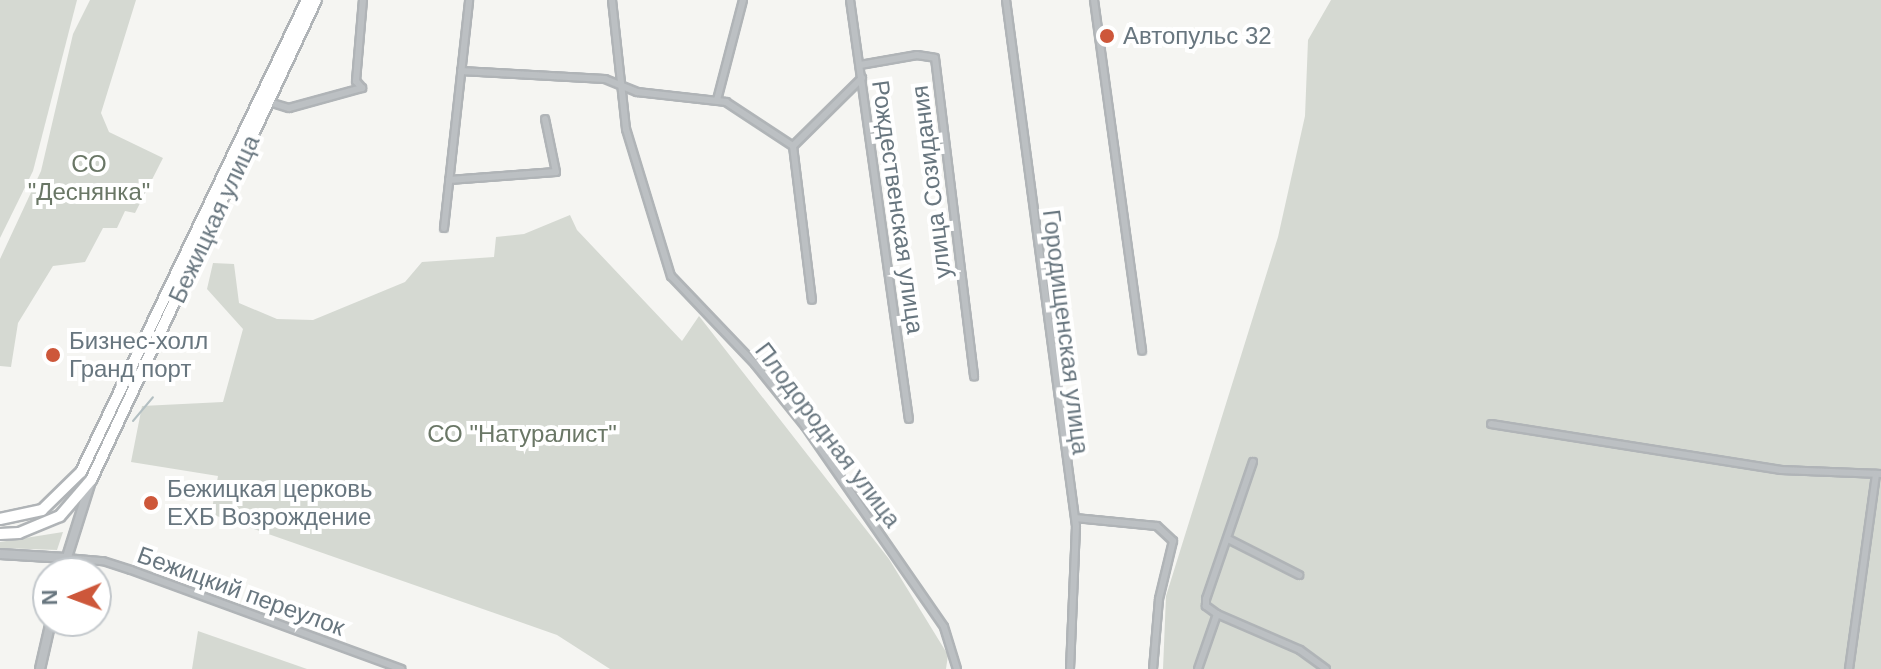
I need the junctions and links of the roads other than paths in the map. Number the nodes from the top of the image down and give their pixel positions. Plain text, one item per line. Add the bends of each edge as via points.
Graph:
1 (307, 0) edge
2 (316, 0) edge
3 (363, 0) edge
4 (469, 0) edge
5 (612, 0) edge
6 (743, 0) edge
7 (850, 0) edge
8 (1006, 0) edge
9 (1094, 0) edge
10 (860, 65) junction
11 (461, 71) junction
12 (862, 78) junction
13 (618, 84) junction
14 (717, 100) junction
15 (269, 102) junction
16 (545, 119) dead end
17 (793, 146) junction
18 (449, 180) junction
19 (444, 228) dead end
20 (812, 300) dead end
21 (1142, 351) dead end
22 (974, 377) dead end
23 (909, 419) dead end
24 (1491, 424) dead end
25 (1253, 462) dead end
26 (1879, 474) edge
27 (91, 480) junction
28 (1075, 518) junction
29 (0, 519) edge
30 (0, 534) edge
31 (1228, 539) junction
32 (0, 554) edge
33 (50, 557) edge
34 (66, 557) edge
35 (112, 566) edge
36 (1299, 575) dead end
37 (1217, 614) junction
38 (47, 637) edge
39 (40, 669) edge
40 (401, 669) edge
41 (957, 669) edge
42 (1070, 669) edge
43 (1153, 669) edge
44 (1198, 669) edge
45 (1326, 669) edge
46 (1849, 669) edge

1 - 29 main road, Бежицкая улица via 81,472 53,503
2 - 15 main road, Бежицкая улица
3 - 15 street via 356,81 362,88 289,108
4 - 11 street
5 - 13 street, Плодородная улица
6 - 14 street
7 - 10 street, Рождественская улица
8 - 28 street, Городищенская улица
9 - 21 street
10 - 12 street, Рождественская улица
10 - 22 street, улица Созидания via 917,55 935,58
11 - 13 street
11 - 18 street
12 - 17 street
12 - 23 street, Рождественская улица
13 - 14 street via 637,92
13 - 41 street, Плодородная улица via 632,158 671,276 755,364 805,426 944,627
14 - 17 street
15 - 27 main road, Бежицкая улица
16 - 18 street via 556,172
17 - 20 street
18 - 19 street
24 - 26 street via 1781,470
25 - 31 street
26 - 46 street
27 - 30 main road via 60,516 19,533
27 - 34 street, Бежицкая улица
28 - 42 street, Городищенская улица via 1078,567
28 - 43 street via 1157,526 1173,541 1159,599
31 - 36 street
31 - 37 street via 1206,599 1206,606
32 - 33 street
35 - 40 street, Бежицкий переулок
37 - 44 street
37 - 45 street via 1300,650
38 - 39 street

